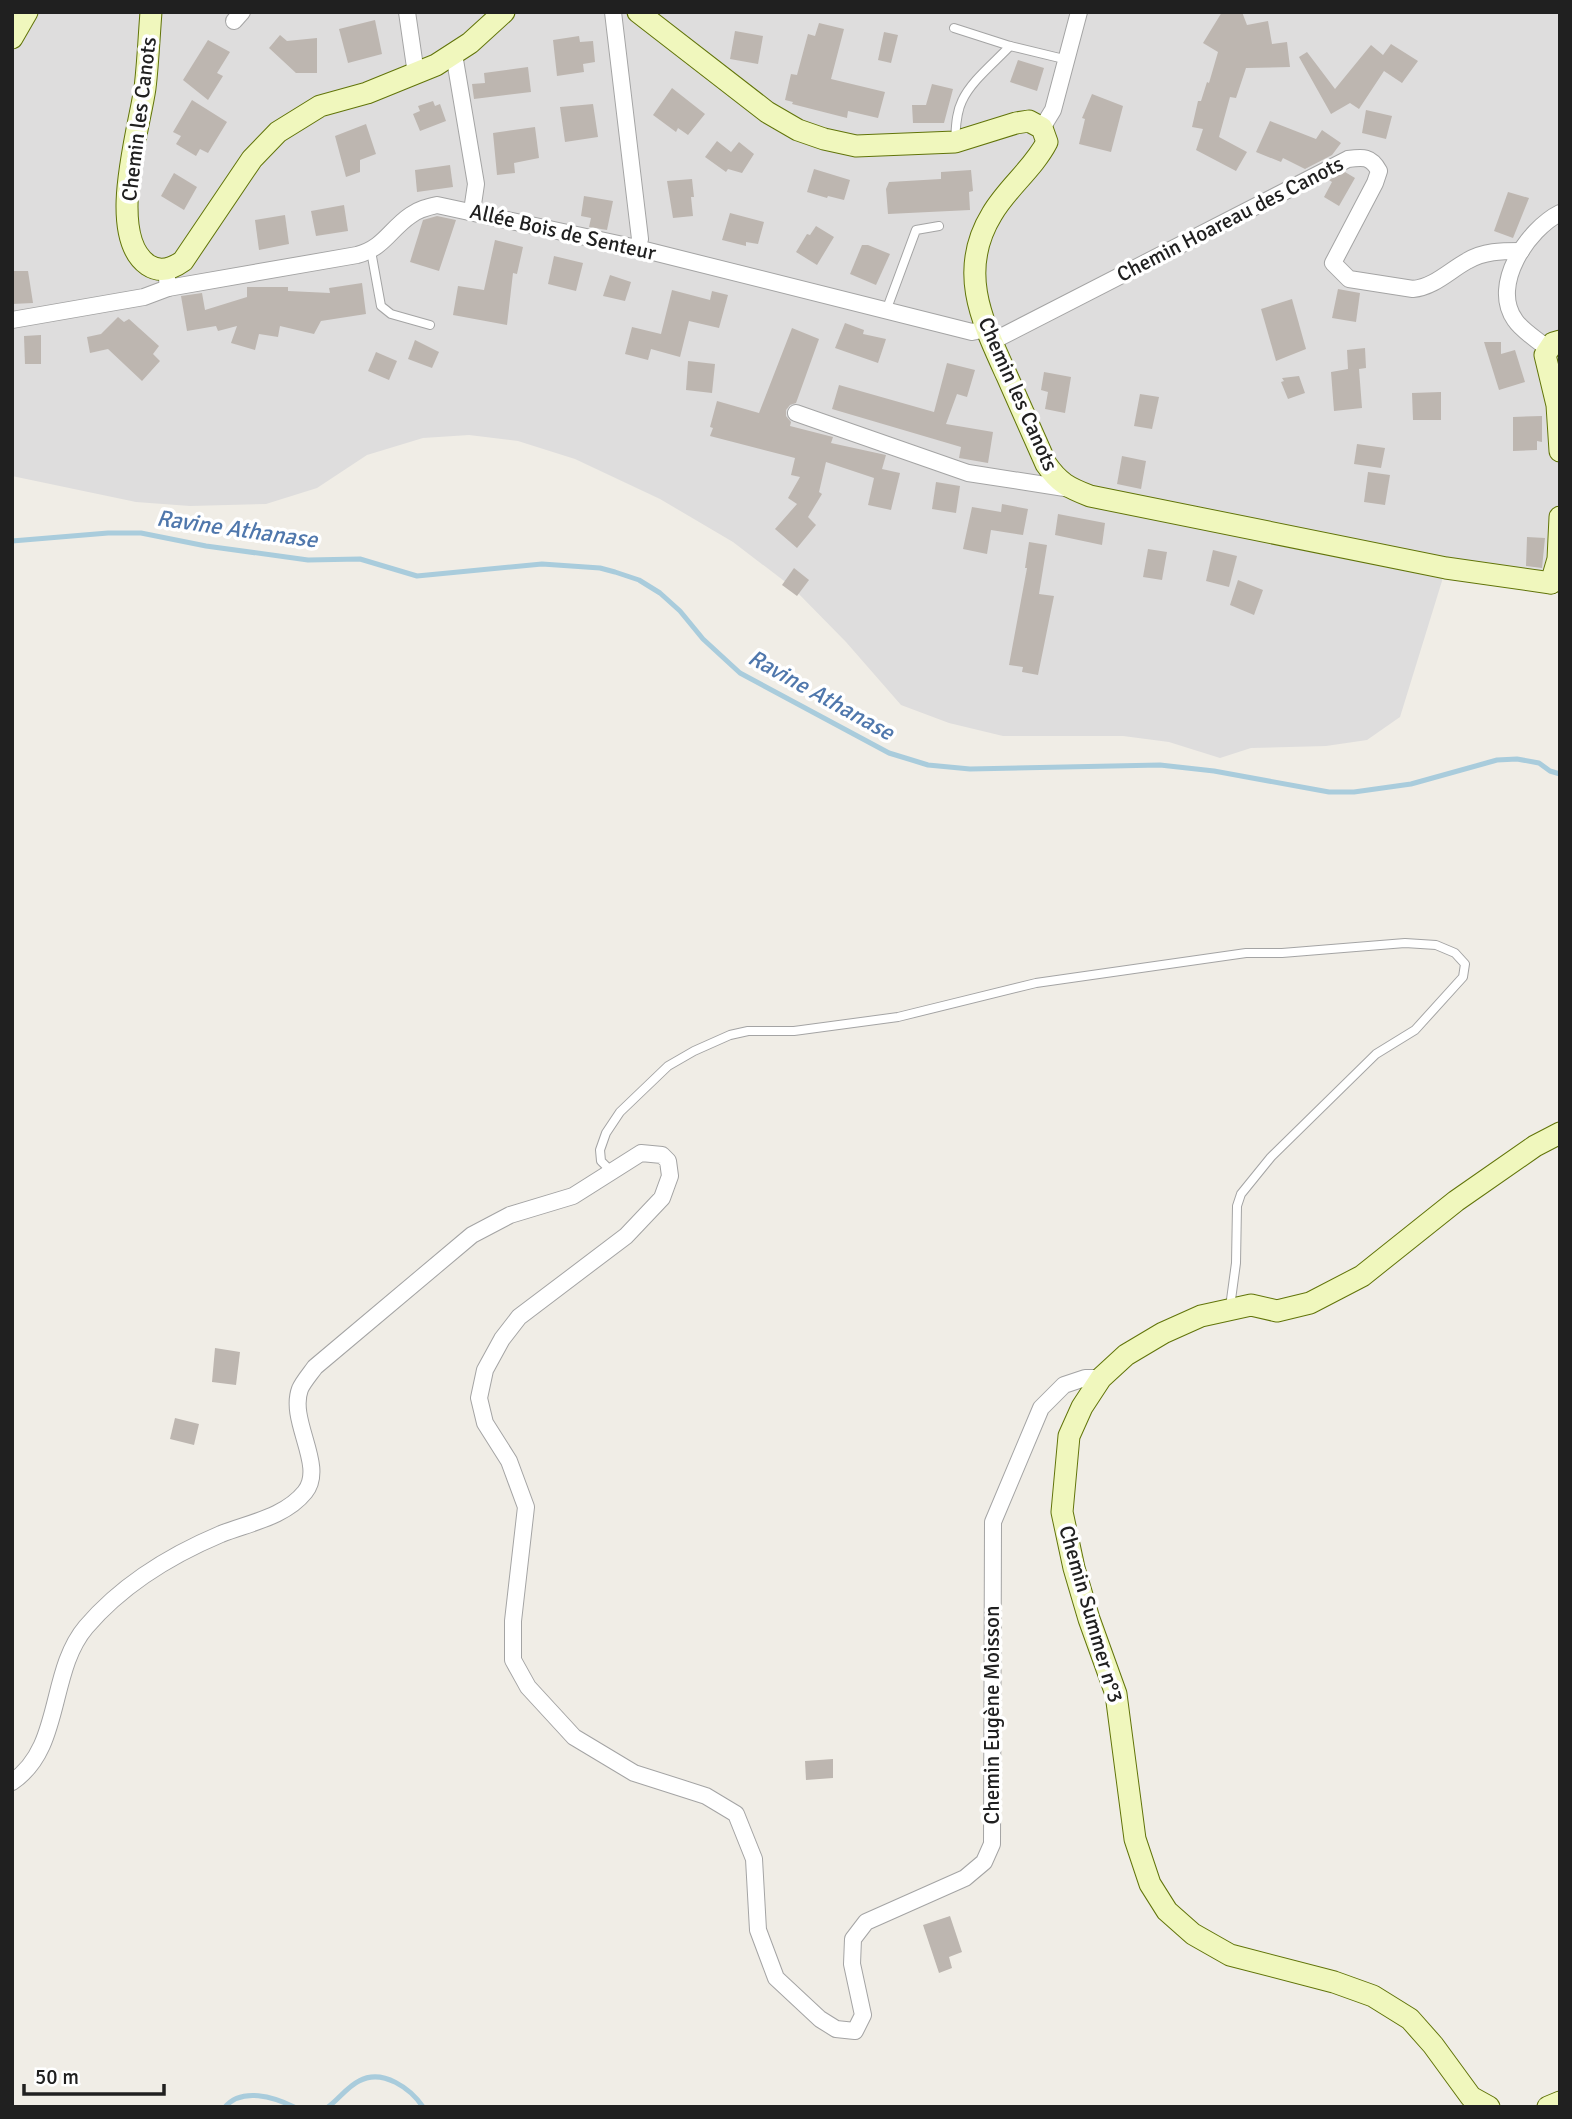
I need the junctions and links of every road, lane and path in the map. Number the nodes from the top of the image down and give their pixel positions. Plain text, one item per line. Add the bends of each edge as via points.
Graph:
1 (27, 12) edge
2 (151, 12) edge
3 (407, 12) edge
4 (504, 12) edge
5 (612, 12) edge
6 (638, 12) edge
7 (1080, 12) edge
8 (954, 28) dead end
9 (12, 38) edge
10 (1010, 46) junction
11 (454, 54) junction
12 (1068, 60) junction
13 (416, 74) junction
14 (1042, 128) junction
15 (955, 142) junction
16 (472, 211) junction
17 (1560, 213) edge
18 (939, 226) dead end
19 (638, 248) junction
20 (371, 251) junction
21 (1521, 251) junction
22 (167, 279) junction
23 (886, 312) junction
24 (12, 320) edge
25 (430, 325) dead end
26 (989, 335) junction
27 (1554, 345) edge
28 (796, 414) dead end
29 (1560, 451) edge
30 (1073, 490) junction
31 (1560, 517) edge
32 (1555, 587) edge
33 (1560, 1133) edge
34 (611, 1171) junction
35 (1230, 1311) junction
36 (1101, 1378) junction
37 (12, 1782) edge
38 (1560, 2102) edge
39 (1489, 2107) edge
40 (1548, 2107) edge

1 - 9 street
2 - 22 street, Chemin les Canots via 127,221 140,259
3 - 13 street
4 - 11 street
5 - 19 street
6 - 15 street via 767,112 798,130 856,146
7 - 12 street
8 - 10 lane
10 - 12 lane
10 - 15 lane via 962,101
11 - 13 street
11 - 16 street via 476,184
12 - 14 street via 1053,110
13 - 22 street via 320,106 278,132 252,159
14 - 15 street via 1029,121 1016,122
14 - 26 street, Chemin les Canots via 1047,142 1042,152 997,206 977,243 975,287
16 - 19 street, Allée Bois de Senteur
16 - 20 street, Allée Bois de Senteur via 437,205 420,209
17 - 21 street via 1530,237
18 - 23 lane via 916,230
19 - 23 street, Allée Bois de Senteur
20 - 22 street
20 - 25 lane via 381,306 391,314
21 - 26 street, Chemin Hoareau des Canots via 1494,251 1468,260 1422,288 1349,279 1333,262 1379,171 1365,157 1348,159
21 - 27 street via 1510,274 1508,302 1515,320
22 - 24 street via 144,297
23 - 26 street, Allée Bois de Senteur
26 - 30 street, Chemin les Canots via 1046,464 1057,480
27 - 29 street via 1545,355 1557,405
28 - 30 street via 968,473
30 - 32 street, Chemin les Canots
31 - 32 street, Chemin les Canots
33 - 35 street, Chemin Summer n°3 via 1456,1201 1362,1276 1310,1303 1277,1311 1251,1306
34 - 35 lane via 601,1161 600,1150 620,1112 668,1066 730,1035 898,1017 1036,983 1246,953 1405,943 1436,945 1455,953 1465,964 1463,977 1451,993 1415,1030 1376,1054 1271,1157 1241,1194
34 - 36 street, Chemin Eugène Moisson via 641,1153 662,1155 670,1175 662,1198 626,1236 519,1317 485,1370 480,1398 485,1423 509,1461 526,1507 513,1660 528,1687 573,1737 634,1773 706,1796 736,1814 754,1859 758,1930 776,1978 836,2029 855,2031 863,2015 852,1964 853,1939 866,1922 965,1878 984,1862 992,1844 993,1522 1041,1408 1064,1385
34 - 37 street, Chemin Eugène Moisson via 573,1196 510,1215 472,1235 315,1367 300,1390 297,1414 313,1471 307,1491 282,1512 219,1535 159,1565 114,1598 84,1629 67,1657 37,1758
35 - 36 street, Chemin Summer n°3 via 1201,1316 1163,1333 1126,1354
36 - 39 street, Chemin Summer n°3 via 1069,1436 1062,1512 1089,1619 1116,1694 1135,1839 1150,1884 1167,1911 1193,1934 1230,1955 1334,1982 1373,1996 1410,2019 1471,2098
38 - 40 street

